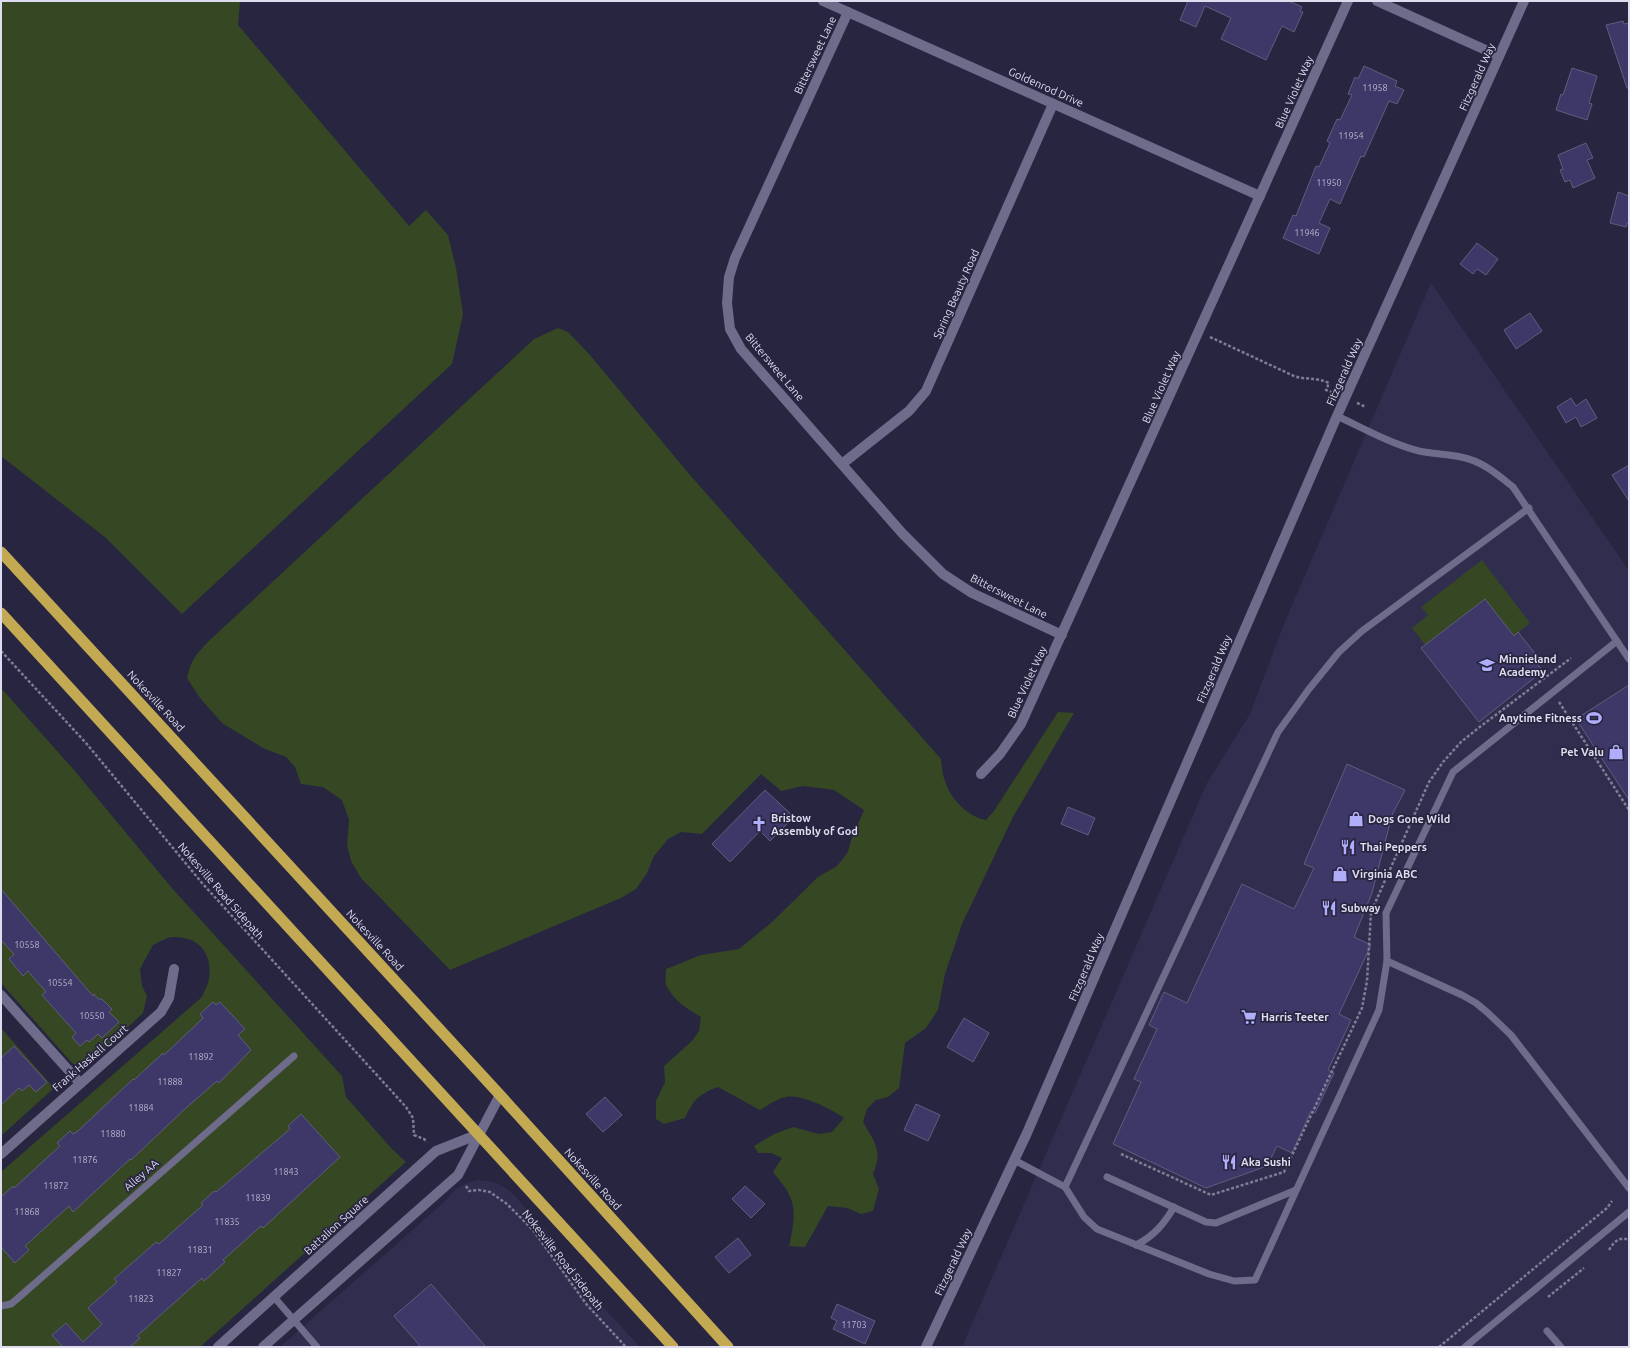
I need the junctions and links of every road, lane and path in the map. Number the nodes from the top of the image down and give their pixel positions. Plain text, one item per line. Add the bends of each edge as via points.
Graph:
1 (823, 1) edge
2 (1348, 1) edge
3 (1377, 1) edge
4 (1524, 1) edge
5 (848, 12) junction
6 (1499, 56) junction
7 (1053, 104) junction
8 (1260, 196) junction
9 (1199, 331) junction
10 (1345, 398) junction
11 (1366, 407) dead end
12 (1337, 416) junction
13 (842, 464) junction
14 (1529, 508) junction
15 (1, 552) edge
16 (1, 613) edge
17 (1062, 635) junction
18 (1617, 641) junction
19 (1, 651) edge
20 (1571, 658) dead end
21 (1629, 659) edge
22 (1544, 678) junction
23 (1553, 692) junction
24 (981, 774) dead end
25 (1629, 810) edge
26 (1387, 961) junction
27 (174, 968) dead end
28 (1, 995) edge
29 (294, 1056) dead end
30 (80, 1083) junction
31 (500, 1095) junction
32 (479, 1134) junction
33 (424, 1139) dead end
34 (1, 1154) edge
35 (1121, 1154) dead end
36 (1014, 1160) junction
37 (1107, 1177) dead end
38 (465, 1182) dead end
39 (1065, 1187) junction
40 (1629, 1188) edge
41 (1296, 1190) junction
42 (1612, 1200) dead end
43 (1174, 1207) junction
44 (1629, 1212) edge
45 (1629, 1240) edge
46 (1136, 1245) junction
47 (1609, 1250) dead end
48 (1584, 1268) dead end
49 (274, 1297) junction
50 (1548, 1297) dead end
51 (1, 1306) edge
52 (294, 1320) junction
53 (1547, 1331) dead end
54 (218, 1347) edge
55 (263, 1347) edge
56 (317, 1347) edge
57 (626, 1347) edge
58 (673, 1347) edge
59 (728, 1347) edge
60 (926, 1347) edge
61 (1439, 1347) edge
62 (1465, 1347) edge
63 (1561, 1347) edge

1 - 5 street, Goldenrod Drive
2 - 8 street, Blue Violet Way
3 - 6 street
4 - 6 street, Fitzgerald Way
5 - 7 street, Goldenrod Drive
5 - 13 street, Bittersweet Lane via 735,258 728,277 727,302 730,329 741,349
6 - 10 street, Fitzgerald Way
7 - 8 street, Goldenrod Drive
7 - 13 street, Spring Beauty Road via 926,391 909,412
8 - 9 street, Blue Violet Way
9 - 10 path via 1294,376 1329,382 1326,390
9 - 17 street, Blue Violet Way
10 - 11 path
10 - 12 street, Fitzgerald Way
12 - 14 lane via 1418,451 1477,462 1494,471 1513,487
12 - 36 street, Fitzgerald Way
13 - 17 street, Bittersweet Lane via 902,533 943,574 972,593
14 - 18 lane
14 - 39 lane via 1362,631 1339,652 1278,732
15 - 31 highway, Nokesville Road
16 - 32 highway
17 - 24 street, Blue Violet Way via 1022,724 1000,754
18 - 21 lane
18 - 23 lane
19 - 33 path, Nokesville Road Sidepath via 86,743 202,883 406,1107 413,1118 414,1135
20 - 22 path
22 - 23 path
22 - 35 path via 1461,742 1428,782 1371,912 1367,980 1362,1008 1284,1172 1211,1195
23 - 25 path
23 - 26 lane via 1453,772 1386,913
26 - 40 lane via 1462,995 1488,1013 1511,1035
26 - 41 lane via 1379,1010
27 - 30 street, Frank Haskell Court via 169,998 161,1012
28 - 30 street
29 - 51 lane, Alley AA via 12,1304
30 - 34 street, Frank Haskell Court
31 - 32 street
31 - 59 highway, Nokesville Road
32 - 49 street, Battalion Square via 436,1151
32 - 52 street via 458,1175
32 - 58 highway
36 - 39 lane
36 - 60 street, Fitzgerald Way
37 - 43 lane
38 - 57 path, Nokesville Road Sidepath via 469,1191 490,1192 507,1204 533,1230 587,1305
39 - 46 lane via 1084,1217 1097,1229
41 - 43 lane via 1216,1224
41 - 46 lane via 1255,1280 1234,1281 1210,1274
42 - 61 path via 1607,1208
43 - 46 lane via 1159,1229
44 - 62 lane
45 - 47 path via 1618,1240
48 - 50 path
49 - 52 lane
49 - 54 street, Battalion Square
52 - 55 street
52 - 56 lane
53 - 63 lane

